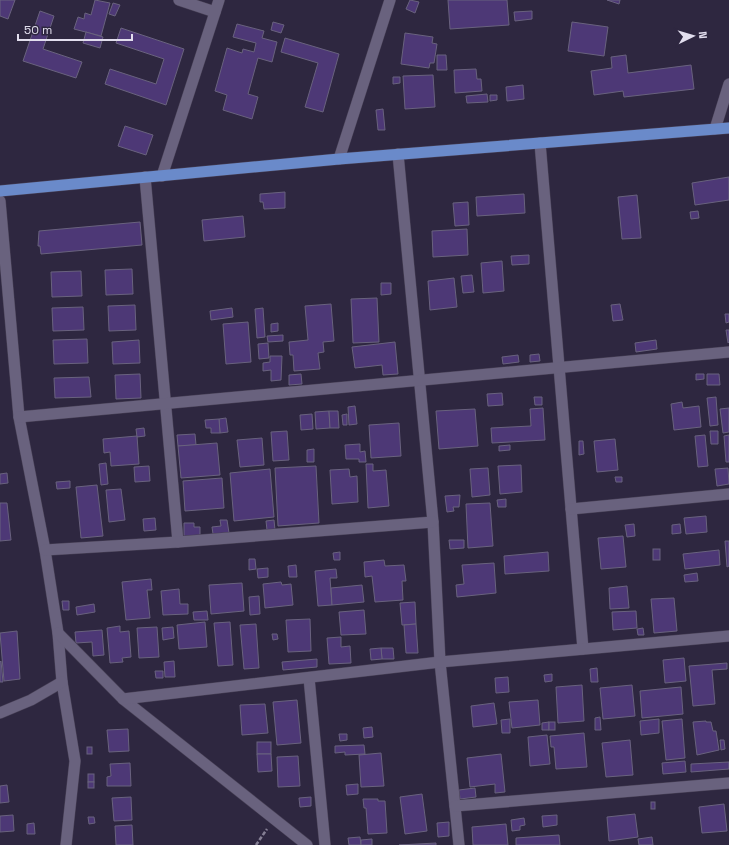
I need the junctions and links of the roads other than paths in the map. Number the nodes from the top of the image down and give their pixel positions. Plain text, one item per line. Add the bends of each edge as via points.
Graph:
1 (179, 0) edge
2 (219, 0) edge
3 (390, 0) edge
4 (215, 12) junction
5 (729, 84) edge
6 (729, 128) edge
7 (715, 129) junction
8 (540, 143) junction
9 (398, 154) junction
10 (339, 159) junction
11 (162, 176) junction
12 (145, 177) junction
13 (0, 191) edge
14 (0, 201) edge
15 (729, 352) edge
16 (559, 367) junction
17 (419, 380) junction
18 (165, 403) junction
19 (19, 417) junction
20 (729, 494) edge
21 (571, 509) junction
22 (433, 522) junction
23 (178, 542) junction
24 (45, 550) junction
25 (58, 633) junction
26 (729, 636) edge
27 (583, 649) junction
28 (440, 662) junction
29 (309, 678) junction
30 (62, 682) junction
31 (123, 699) junction
32 (0, 713) edge
33 (729, 783) edge
34 (455, 806) junction
35 (66, 845) edge
36 (307, 845) edge
37 (325, 845) edge
38 (458, 845) edge

1 - 4 street
2 - 4 street
3 - 10 street
4 - 11 street
5 - 7 street
6 - 7 main road
7 - 8 main road
8 - 9 main road
8 - 16 street
9 - 10 main road
9 - 17 street
10 - 11 main road
11 - 12 main road
12 - 13 main road
12 - 18 street
14 - 19 street
15 - 16 street
16 - 17 street
16 - 21 street
17 - 18 street
17 - 22 street
18 - 19 street
18 - 23 street
19 - 24 street
20 - 21 street
21 - 27 street
22 - 23 street
22 - 28 street
23 - 24 street
24 - 25 street
25 - 30 street
25 - 31 street
26 - 27 street
27 - 28 street
28 - 29 street
28 - 34 street
29 - 31 street
29 - 37 street
30 - 32 street via 32,700
30 - 35 street via 75,761
31 - 36 street
33 - 34 street
34 - 38 street

